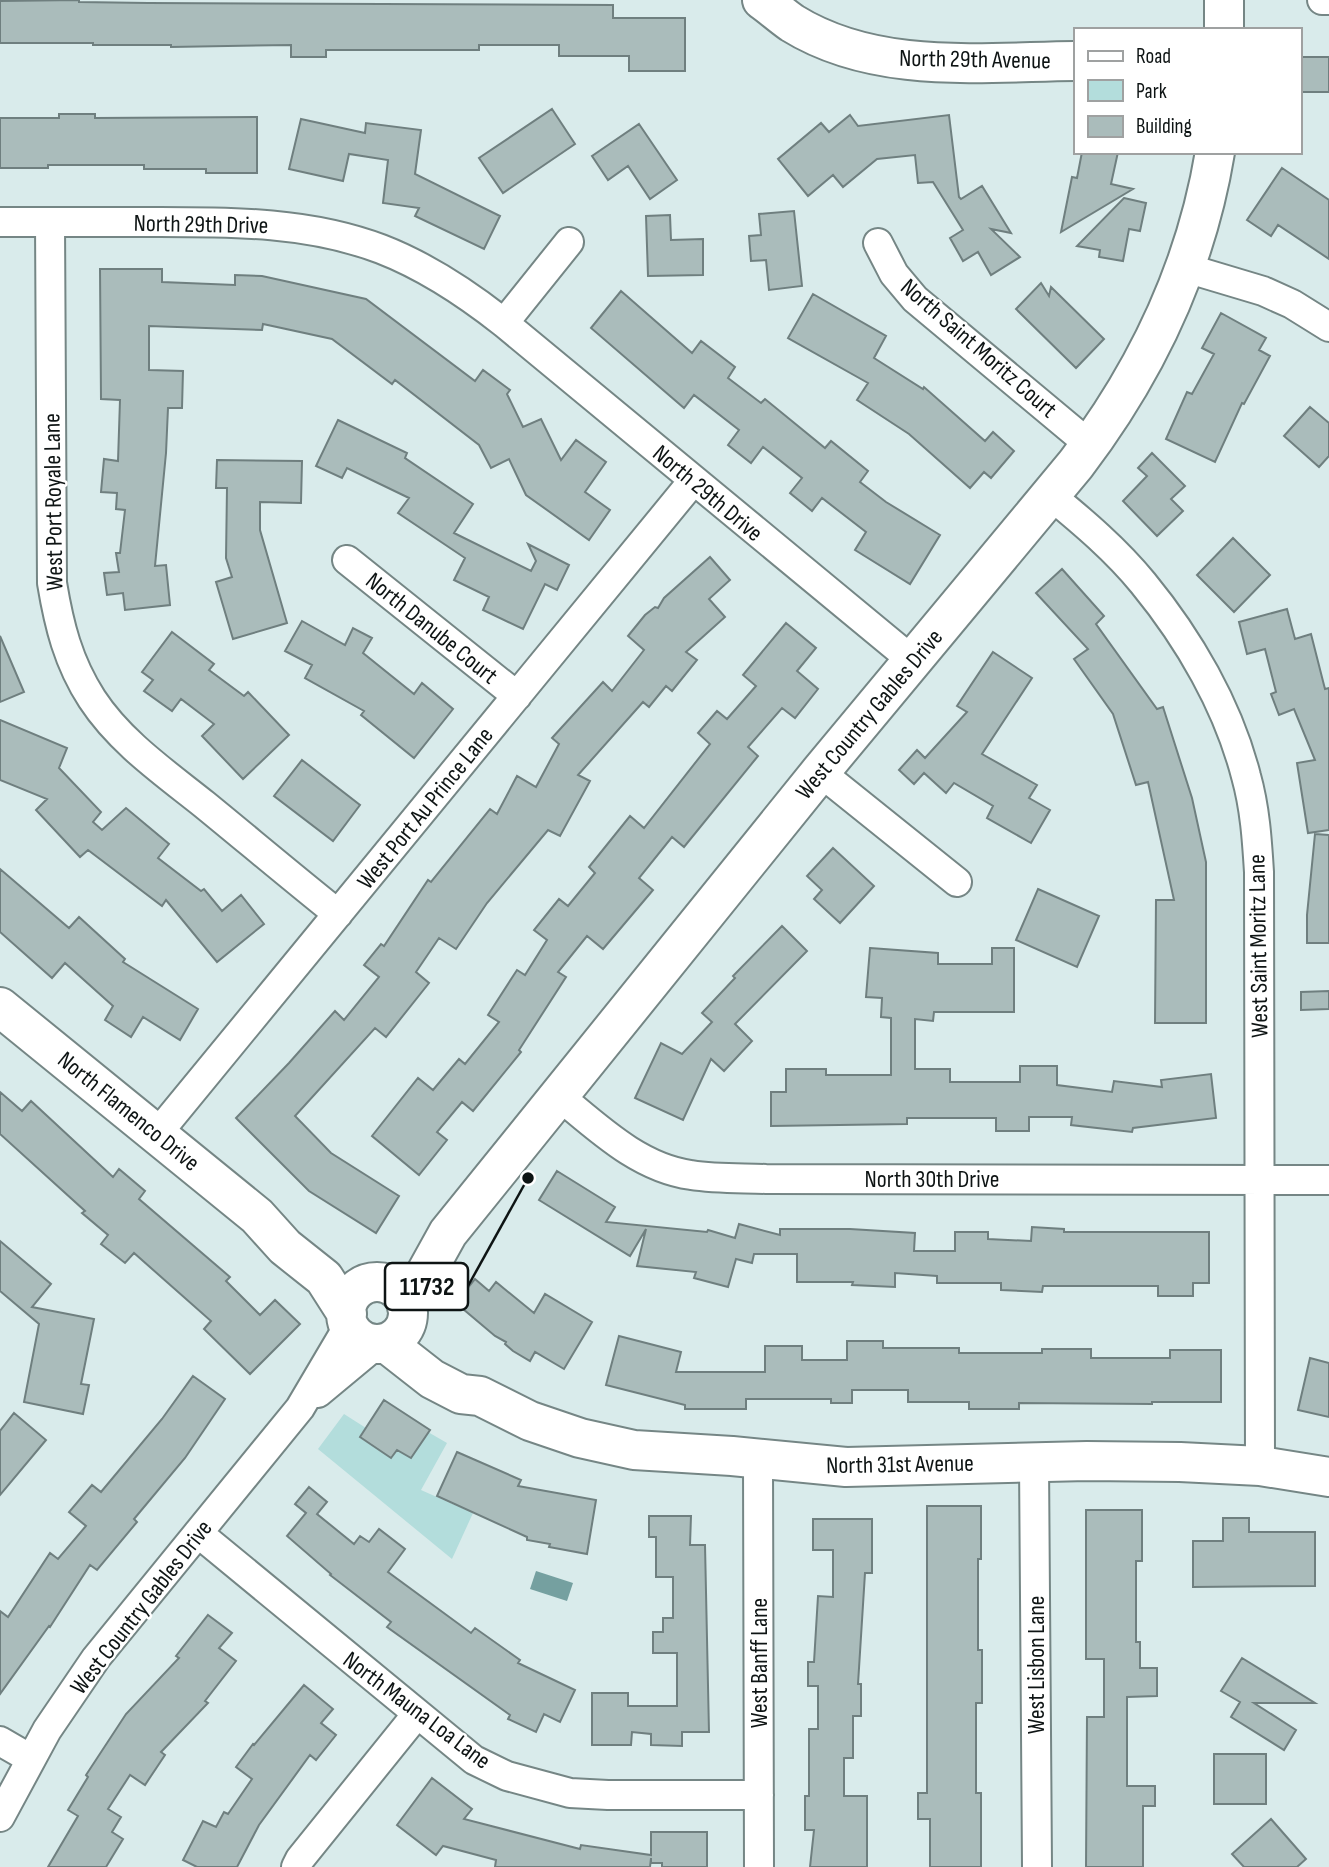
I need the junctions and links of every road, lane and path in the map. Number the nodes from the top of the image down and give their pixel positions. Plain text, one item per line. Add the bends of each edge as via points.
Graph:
1 (762, 0) edge
2 (1224, 0) edge
3 (1322, 0) edge
4 (1329, 0) edge
5 (1224, 28) edge
6 (1074, 61) edge
7 (1215, 154) edge
8 (0, 222) edge
9 (51, 222) junction
10 (569, 242) dead end
11 (878, 243) dead end
12 (1186, 268) junction
13 (504, 323) junction
14 (1329, 327) edge
15 (1090, 445) junction
16 (693, 481) junction
17 (1050, 495) junction
18 (347, 560) dead end
19 (913, 661) junction
20 (517, 696) junction
21 (820, 772) junction
22 (957, 882) dead end
23 (338, 914) junction
24 (0, 1007) edge
25 (559, 1096) junction
26 (157, 1134) junction
27 (1259, 1179) junction
28 (1329, 1180) edge
29 (257, 1216) junction
30 (448, 1233) junction
31 (373, 1283) junction
32 (379, 1325) junction
33 (480, 1396) joint
34 (758, 1459) junction
35 (1034, 1462) junction
36 (1260, 1466) junction
37 (1329, 1477) edge
38 (198, 1533) junction
39 (417, 1714) junction
40 (0, 1741) edge
41 (32, 1759) junction
42 (759, 1795) junction
43 (0, 1817) edge
44 (296, 1867) edge
45 (760, 1867) edge
46 (1037, 1867) edge

1 - 6 street, North 29th Avenue via 792,23 820,36 892,58
2 - 5 street
3 - 4 street
7 - 12 street, West Country Gables Drive
8 - 9 street, North 29th Drive
9 - 13 street, North 29th Drive via 256,224 335,235 416,266
9 - 23 street, West Port Royale Lane via 52,583 72,663 109,721 148,760
10 - 13 street
11 - 15 street, North Saint Moritz Court via 894,274 915,299
12 - 14 street via 1263,291
12 - 15 street, West Country Gables Drive via 1131,382
13 - 16 street, North 29th Drive
15 - 17 street, West Country Gables Drive
16 - 19 street, North 29th Drive
16 - 20 street, West Port Au Prince Lane
17 - 19 street, West Country Gables Drive
17 - 27 street, West Saint Moritz Lane via 1143,583 1185,641 1217,697 1247,777 1259,872
18 - 20 street, North Danube Court
19 - 21 street, West Country Gables Drive
20 - 23 street, West Port Au Prince Lane
21 - 22 street
21 - 25 street, West Country Gables Drive
23 - 26 street, West Port Au Prince Lane
24 - 26 street, North Flamenco Drive
25 - 27 street, North 30th Drive via 628,1151 688,1175
25 - 30 street, West Country Gables Drive
26 - 29 street, North Flamenco Drive
27 - 28 street, North 30th Drive
27 - 36 street, West Saint Moritz Lane
29 - 31 street, North Flamenco Drive via 290,1231
29 - 32 street, North Flamenco Drive via 285,1247
30 - 31 street, West Country Gables Drive
30 - 32 street, West Country Gables Drive
31 - 32 street, North Flamenco Drive via 389,1284 397,1290
32 - 33 street, North Flamenco Drive via 432,1379 461,1394
32 - 38 street, West Country Gables Drive via 300,1408
33 - 34 street, North 31st Avenue via 580,1438 634,1450
34 - 35 street, North 31st Avenue via 846,1467
34 - 42 street, West Banff Lane
35 - 36 street, North 31st Avenue
35 - 46 street, West Lisbon Lane
36 - 37 street, North 31st Avenue
38 - 39 street, North Mauna Loa Lane
38 - 41 street, West Country Gables Drive via 96,1658
39 - 42 street, North Mauna Loa Lane via 474,1760 507,1776 559,1790 608,1795
39 - 44 street
40 - 41 street
41 - 43 street, West Country Gables Drive
42 - 45 street, West Banff Lane

